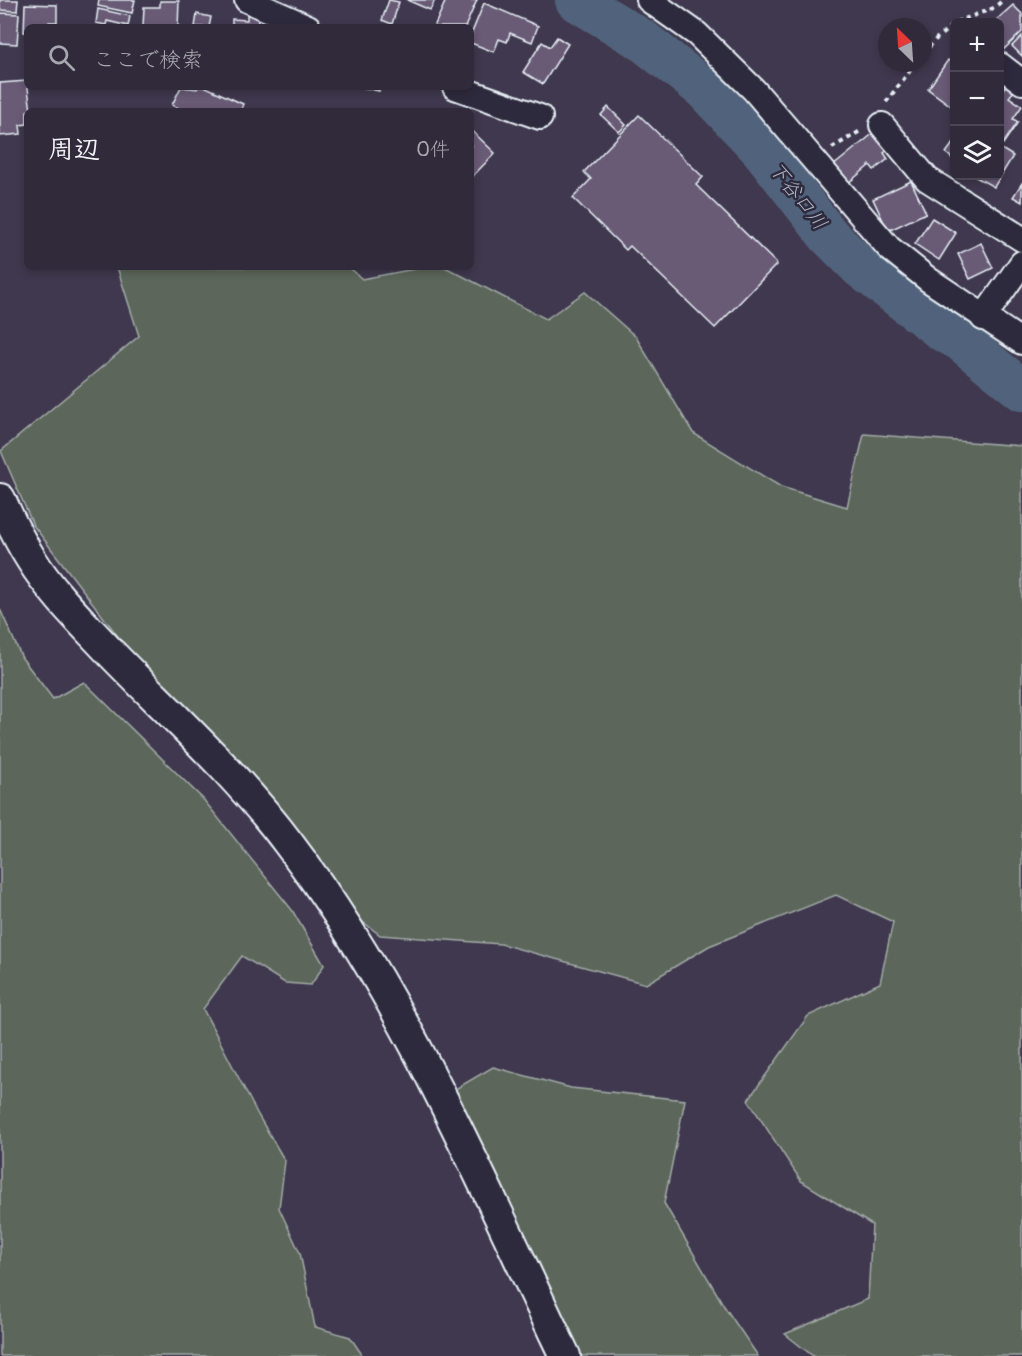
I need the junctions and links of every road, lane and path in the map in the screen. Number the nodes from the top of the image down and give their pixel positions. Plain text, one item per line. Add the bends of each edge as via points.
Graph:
1 (247, 0) edge
2 (649, 0) edge
3 (1003, 0) edge
4 (968, 18) edge
5 (301, 24) edge
6 (950, 27) edge
7 (932, 44) edge
8 (1004, 69) edge
9 (1022, 82) edge
10 (464, 90) edge
11 (540, 117) dead end
12 (882, 125) dead end
13 (1022, 239) edge
14 (1022, 263) edge
15 (983, 318) junction
16 (1022, 342) edge
17 (0, 499) edge
18 (565, 1356) edge

1 - 5 street
2 - 15 street via 697,34 754,90 889,248
3 - 4 path
6 - 7 path
8 - 9 street
10 - 11 street
12 - 13 street via 927,178
14 - 15 street
15 - 16 street
17 - 18 street via 31,559 56,595 223,767 288,843 355,939 455,1127

